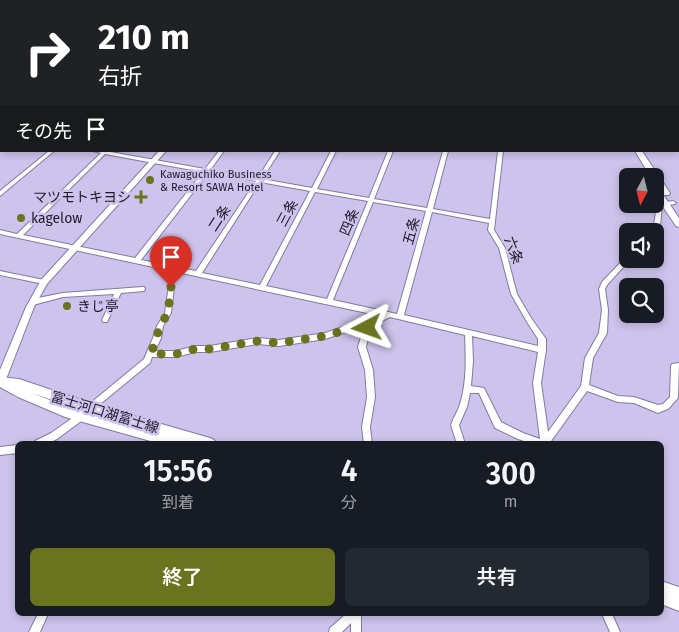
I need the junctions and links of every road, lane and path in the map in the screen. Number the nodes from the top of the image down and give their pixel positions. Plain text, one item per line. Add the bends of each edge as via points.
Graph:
1 (51, 152) edge
2 (100, 152) edge
3 (162, 152) edge
4 (221, 152) edge
5 (276, 152) edge
6 (333, 152) edge
7 (391, 152) edge
8 (446, 152) edge
9 (501, 152) edge
10 (633, 152) edge
11 (639, 152) edge
12 (104, 153) junction
13 (153, 162) junction
14 (642, 168) edge
15 (648, 168) edge
16 (207, 171) junction
17 (258, 180) junction
18 (314, 189) junction
19 (0, 194) edge
20 (664, 195) edge
21 (372, 200) junction
22 (669, 203) junction
23 (430, 210) junction
24 (679, 212) edge
25 (491, 221) junction
26 (657, 223) edge
27 (679, 224) edge
28 (0, 232) edge
29 (18, 236) junction
30 (74, 248) junction
31 (136, 260) junction
32 (619, 268) edge
33 (0, 273) edge
34 (198, 273) junction
35 (44, 282) junction
36 (171, 287) dead end
37 (262, 287) junction
38 (142, 290) dead end
39 (118, 292) junction
40 (33, 302) junction
41 (329, 302) junction
42 (389, 314) junction
43 (400, 317) junction
44 (105, 320) dead end
45 (367, 328) junction
46 (468, 333) junction
47 (542, 350) junction
48 (151, 354) junction
49 (679, 366) edge
50 (0, 381) edge
51 (586, 387) junction
52 (466, 389) junction
53 (85, 412) junction
54 (44, 441) edge
55 (172, 441) edge
56 (198, 441) edge
57 (368, 441) edge
58 (460, 441) edge
59 (536, 441) edge
60 (544, 441) edge
61 (546, 441) edge
62 (15, 449) edge
63 (0, 451) edge
64 (664, 589) edge
65 (679, 594) edge
66 (664, 598) edge
67 (679, 604) edge
68 (42, 616) edge
69 (353, 616) edge
70 (355, 616) edge
71 (608, 616) edge
72 (34, 632) edge
73 (334, 632) edge
74 (356, 632) edge
75 (615, 632) edge

1 - 19 street
2 - 12 street
3 - 13 street
4 - 16 street
5 - 17 street, 二条
6 - 18 street, 三条
7 - 21 street, 四条
8 - 23 street, 五条
9 - 25 street, 六条
10 - 14 main road
11 - 15 main road
12 - 13 street
12 - 29 street
13 - 16 street
13 - 30 street
16 - 17 street
16 - 31 street
17 - 18 street
17 - 34 street, 二条
18 - 21 street
18 - 37 street, 三条
20 - 22 main road
21 - 23 street
21 - 41 street, 四条
22 - 24 main road
22 - 26 street via 658,206
22 - 27 main road
23 - 25 street
23 - 43 street, 五条
25 - 47 street, 六条 via 491,230 502,248 514,294 542,338
28 - 29 street
29 - 30 street
30 - 31 street
30 - 35 street
31 - 34 street
32 - 51 street via 602,289 605,310 603,333 589,358
33 - 35 street
34 - 37 street
35 - 40 street
36 - 48 street via 168,313
37 - 41 street
38 - 39 street
39 - 40 street via 63,295
39 - 44 street
40 - 50 street
41 - 42 street
42 - 43 street
42 - 45 street via 368,324
43 - 46 street
45 - 48 street via 352,328 279,343 258,341 176,354
45 - 57 street via 362,346 369,370 371,397 366,427
46 - 47 street
46 - 52 street via 470,359
47 - 60 street via 536,383
48 - 53 street via 142,366
49 - 51 street via 674,368 674,398 665,408 618,399
50 - 53 main road, 富士河口湖富士線 via 36,400
51 - 61 street
52 - 58 street via 463,410 455,426
52 - 59 street via 481,390 502,428
53 - 54 street
53 - 55 main road, 富士河口湖富士線
53 - 56 main road, 富士河口湖富士線
62 - 63 street
64 - 65 main road
66 - 67 main road
68 - 72 street
69 - 73 street
70 - 74 street
71 - 75 street

